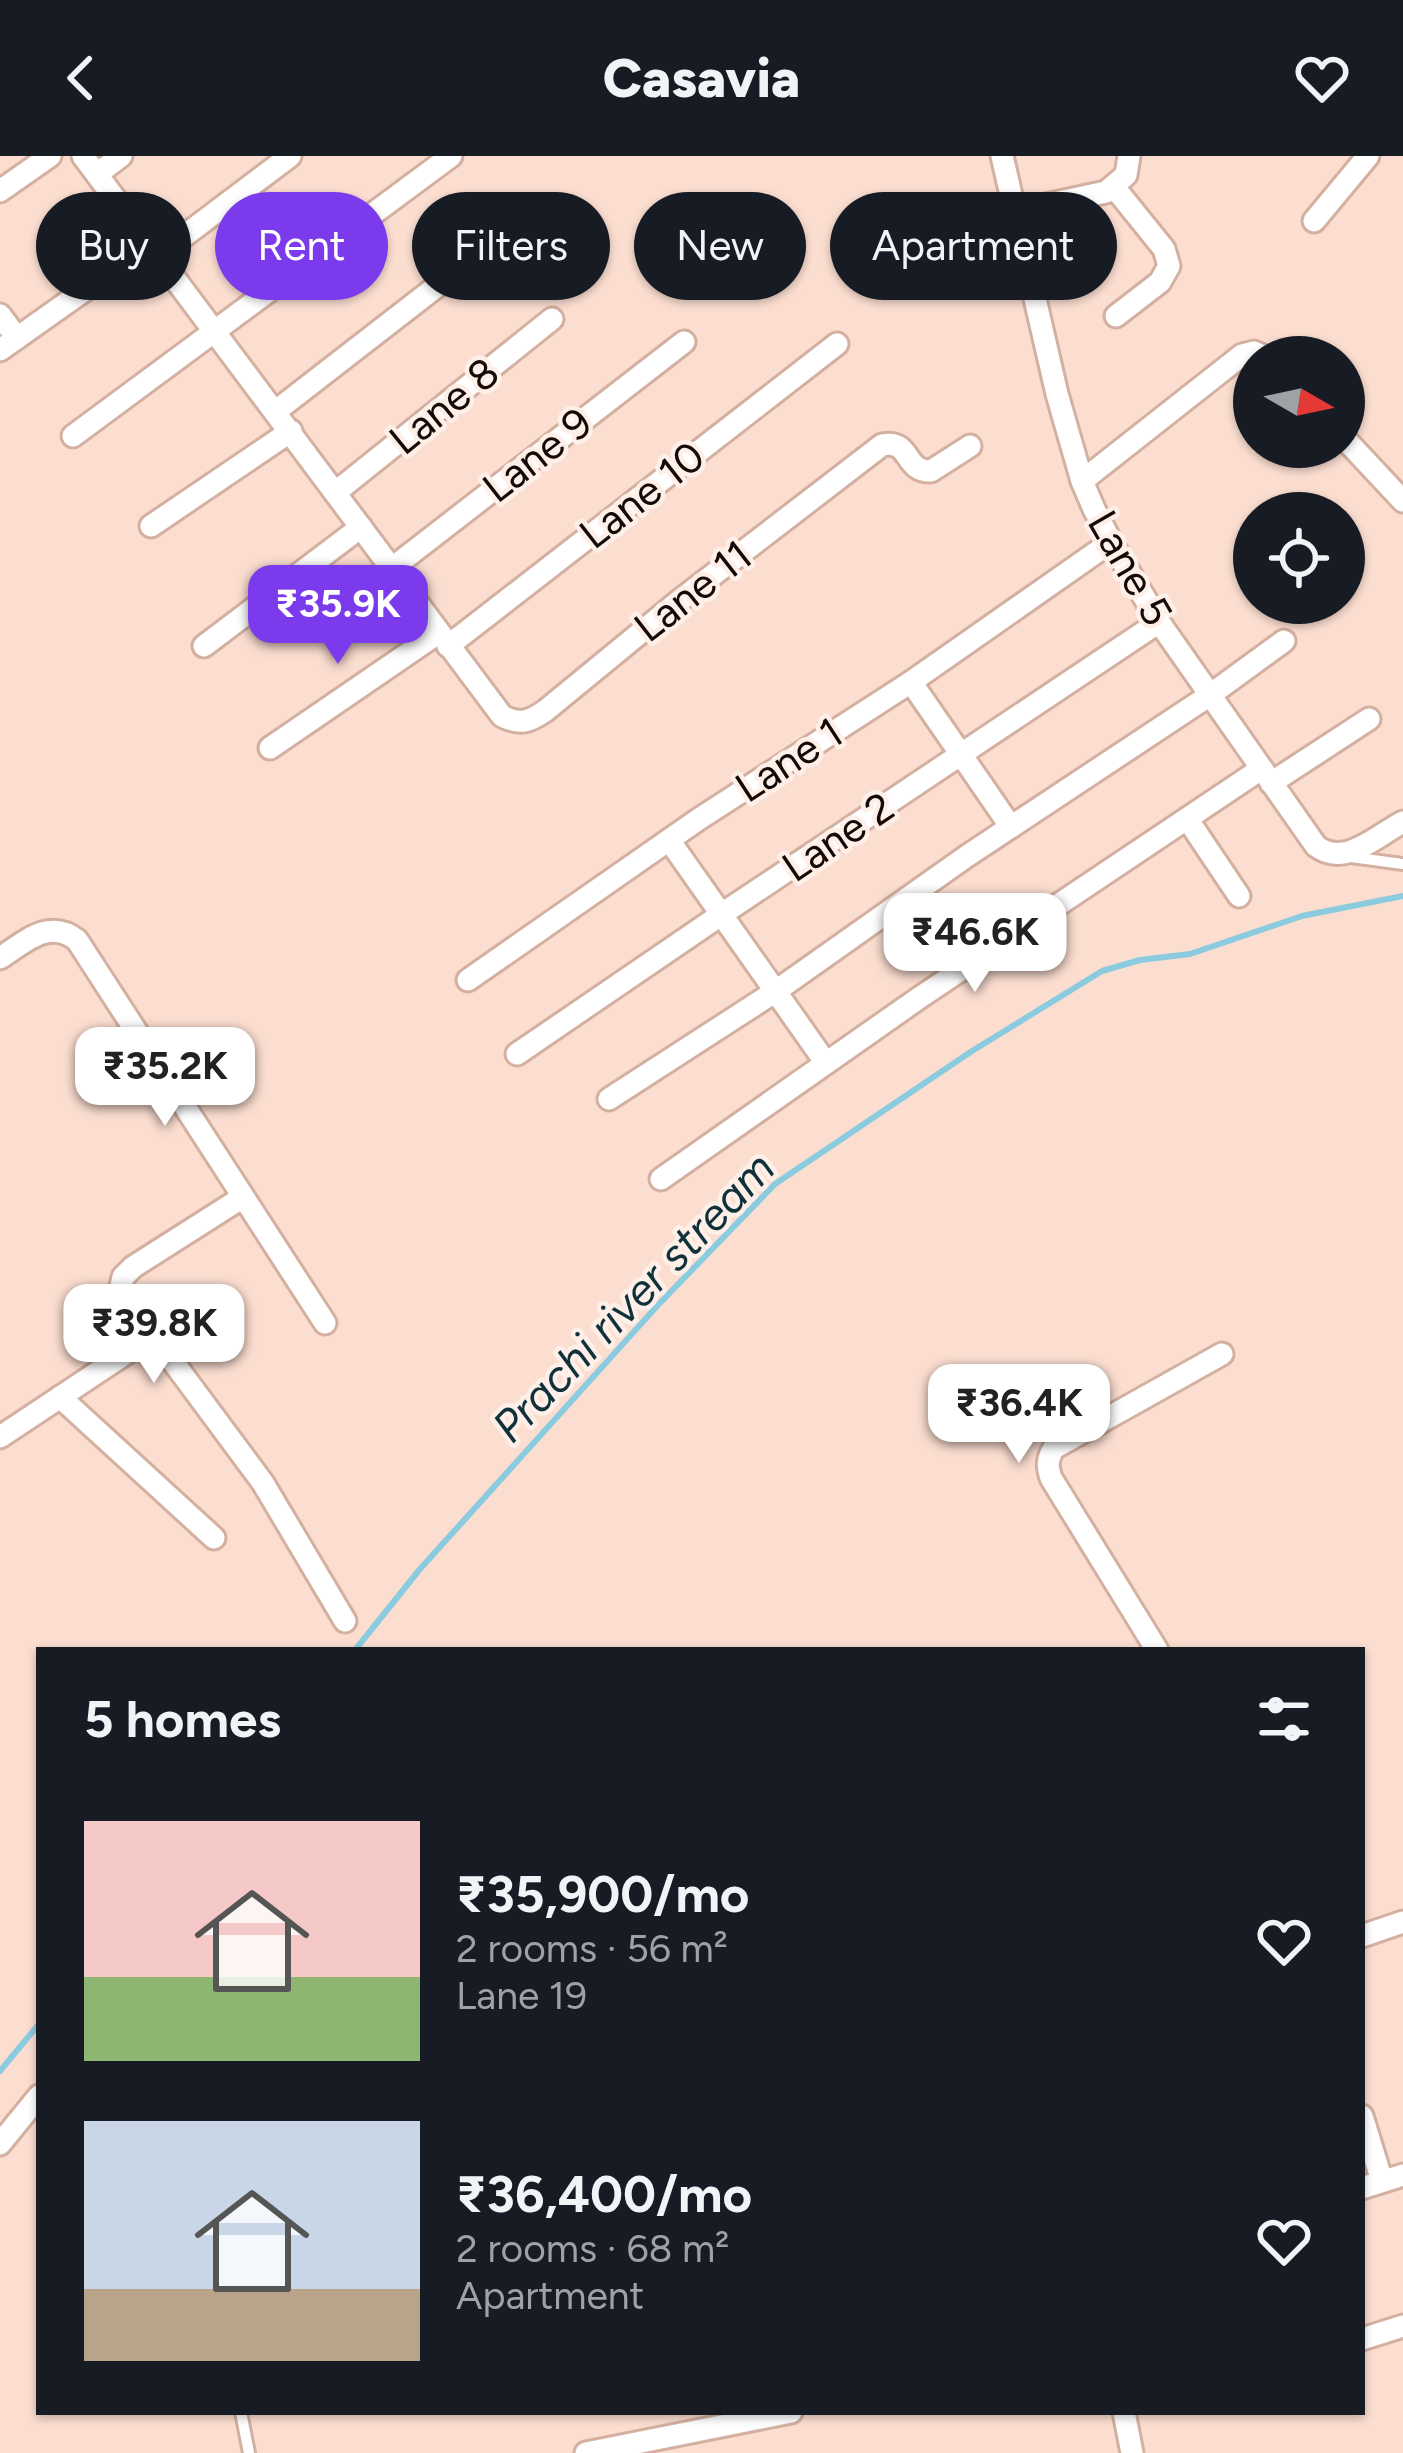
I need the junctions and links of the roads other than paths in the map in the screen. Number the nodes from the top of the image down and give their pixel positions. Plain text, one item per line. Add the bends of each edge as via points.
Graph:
1 (50, 156) edge
2 (121, 156) edge
3 (290, 156) edge
4 (451, 156) edge
5 (1002, 156) edge
6 (1129, 156) edge
7 (1368, 156) edge
8 (90, 165) edge
9 (1114, 188) junction
10 (0, 190) edge
11 (110, 192) edge
12 (1009, 192) edge
13 (1106, 192) edge
14 (1314, 220) dead end
15 (191, 224) edge
16 (191, 299) edge
17 (77, 300) edge
18 (419, 300) edge
19 (1034, 300) edge
20 (0, 315) edge
21 (1116, 316) dead end
22 (552, 319) dead end
23 (215, 330) junction
24 (684, 342) dead end
25 (9, 344) edge
26 (837, 344) dead end
27 (1233, 362) edge
28 (276, 411) junction
29 (291, 431) junction
30 (73, 436) dead end
31 (970, 446) dead end
32 (1365, 460) edge
33 (1082, 481) junction
34 (336, 492) junction
35 (1403, 500) edge
36 (151, 526) dead end
37 (361, 526) junction
38 (1111, 542) junction
39 (391, 568) junction
40 (1160, 622) junction
41 (443, 640) junction
42 (1284, 641) dead end
43 (204, 646) dead end
44 (911, 682) junction
45 (1210, 695) junction
46 (1369, 719) dead end
47 (270, 748) dead end
48 (961, 754) junction
49 (1266, 776) junction
50 (1188, 820) junction
51 (1403, 822) edge
52 (1011, 827) junction
53 (669, 840) junction
54 (1341, 856) junction
55 (1403, 865) edge
56 (1239, 896) dead end
57 (722, 914) junction
58 (0, 958) edge
59 (468, 980) dead end
60 (776, 991) junction
61 (517, 1054) dead end
62 (826, 1063) junction
63 (609, 1099) dead end
64 (661, 1179) dead end
65 (243, 1197) junction
66 (325, 1323) dead end
67 (152, 1336) junction
68 (1222, 1354) dead end
69 (60, 1397) junction
70 (0, 1437) edge
71 (214, 1538) dead end
72 (344, 1621) dead end
73 (1155, 1647) edge
74 (1403, 1922) edge
75 (1365, 1935) edge
76 (36, 2100) edge
77 (1365, 2126) edge
78 (0, 2144) edge
79 (1382, 2181) edge
80 (1403, 2326) edge
81 (1365, 2337) edge
82 (242, 2415) edge
83 (776, 2415) edge
84 (1125, 2415) edge
85 (249, 2453) edge
86 (586, 2453) edge
87 (1132, 2453) edge

1 - 10 street
2 - 8 street
3 - 15 street
4 - 23 street
5 - 12 street, Lane 5
6 - 9 street
7 - 14 street
8 - 11 street
9 - 13 street
9 - 21 street via 1164,249 1168,266
16 - 23 street
17 - 25 street
18 - 28 street
19 - 33 street, Lane 5
20 - 25 street
22 - 34 street, Lane 8
23 - 28 street
23 - 30 street
24 - 39 street, Lane 9
26 - 41 street, Lane 10
27 - 33 street
28 - 29 street
29 - 34 street
29 - 36 street
31 - 41 street, Lane 11 via 923,471 901,447 882,445 530,721 502,716
32 - 35 street
33 - 38 street, Lane 5
34 - 37 street
37 - 39 street
37 - 43 street
38 - 40 street, Lane 5
38 - 44 street, Lane 1
39 - 41 street
40 - 45 street, Lane 5
40 - 48 street, Lane 2
41 - 47 street, Lane 10
42 - 45 street
44 - 48 street
44 - 53 street, Lane 1
45 - 49 street, Lane 5
45 - 52 street
46 - 49 street
48 - 52 street
48 - 57 street, Lane 2
49 - 50 street
49 - 54 street, Lane 5 via 1316,846
50 - 56 street
50 - 62 street
51 - 54 street
52 - 60 street
53 - 57 street
53 - 59 street, Lane 1
54 - 55 lane
57 - 60 street
57 - 61 street, Lane 2
58 - 65 street via 53,928 77,940
60 - 62 street
60 - 63 street
62 - 64 street
65 - 66 street
65 - 67 street via 123,1277 125,1297
67 - 69 street
67 - 72 street via 263,1483
68 - 73 street via 1049,1457 1051,1478
69 - 70 street
69 - 71 street
74 - 75 street
76 - 78 street
77 - 79 street
80 - 81 street
82 - 85 lane
83 - 86 street
84 - 87 street

